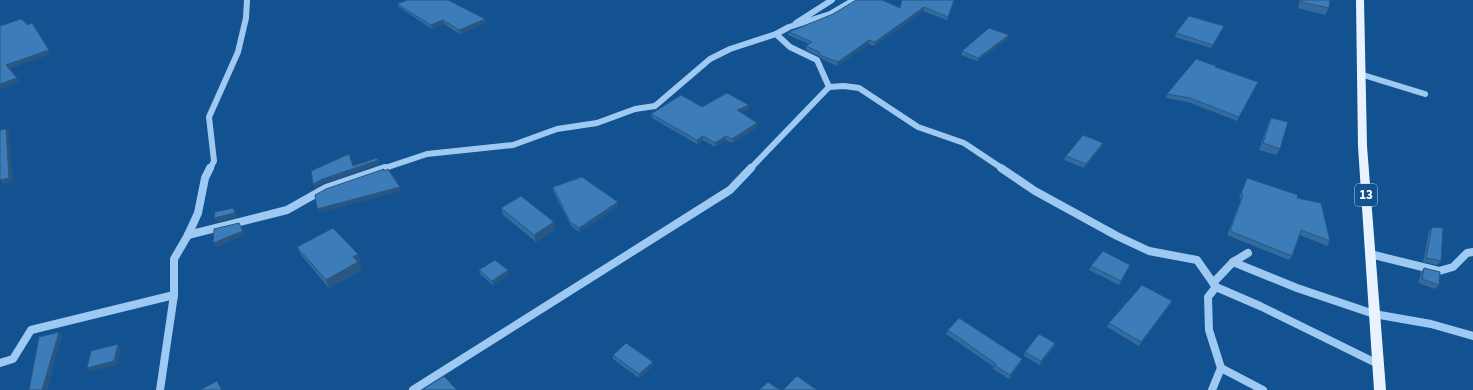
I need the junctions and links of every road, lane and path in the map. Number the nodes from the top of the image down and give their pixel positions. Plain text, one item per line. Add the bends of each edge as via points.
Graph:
1 (247, 0) edge
2 (832, 0) edge
3 (854, 0) edge
4 (1360, 0) edge
5 (789, 28) junction
6 (776, 34) junction
7 (1360, 74) junction
8 (829, 87) junction
9 (1424, 94) dead end
10 (188, 235) junction
11 (1473, 252) edge
12 (1248, 253) dead end
13 (1370, 254) junction
14 (1233, 262) junction
15 (1214, 285) junction
16 (174, 295) junction
17 (1374, 314) junction
18 (1473, 336) edge
19 (0, 364) edge
20 (1378, 364) junction
21 (1221, 368) junction
22 (160, 390) edge
23 (413, 390) edge
24 (1212, 390) edge
25 (1264, 390) edge
26 (1380, 390) edge

1 - 10 street via 246,18 238,52 209,117 214,161 205,178 198,213
2 - 5 street
3 - 5 street via 830,14
4 - 7 main road, 13
5 - 6 street
6 - 8 street via 790,47 817,60
6 - 10 street via 730,49 710,59 655,106 635,109 597,123 556,128 513,145 427,154 326,188 287,210
7 - 9 street
7 - 13 main road, 13
8 - 15 street via 859,88 918,127 964,143 1035,191 1117,236 1149,251 1197,260
8 - 23 street via 730,190
10 - 16 street via 174,259
11 - 13 street via 1467,253 1453,267 1439,271
12 - 14 street
13 - 17 main road, 13
14 - 15 street
14 - 17 street
15 - 20 street
15 - 21 street via 1208,297 1209,330
16 - 19 street via 31,330 13,359
16 - 22 street
17 - 18 street via 1431,324
17 - 20 main road, 13
20 - 26 main road, 13
21 - 24 street
21 - 25 street

